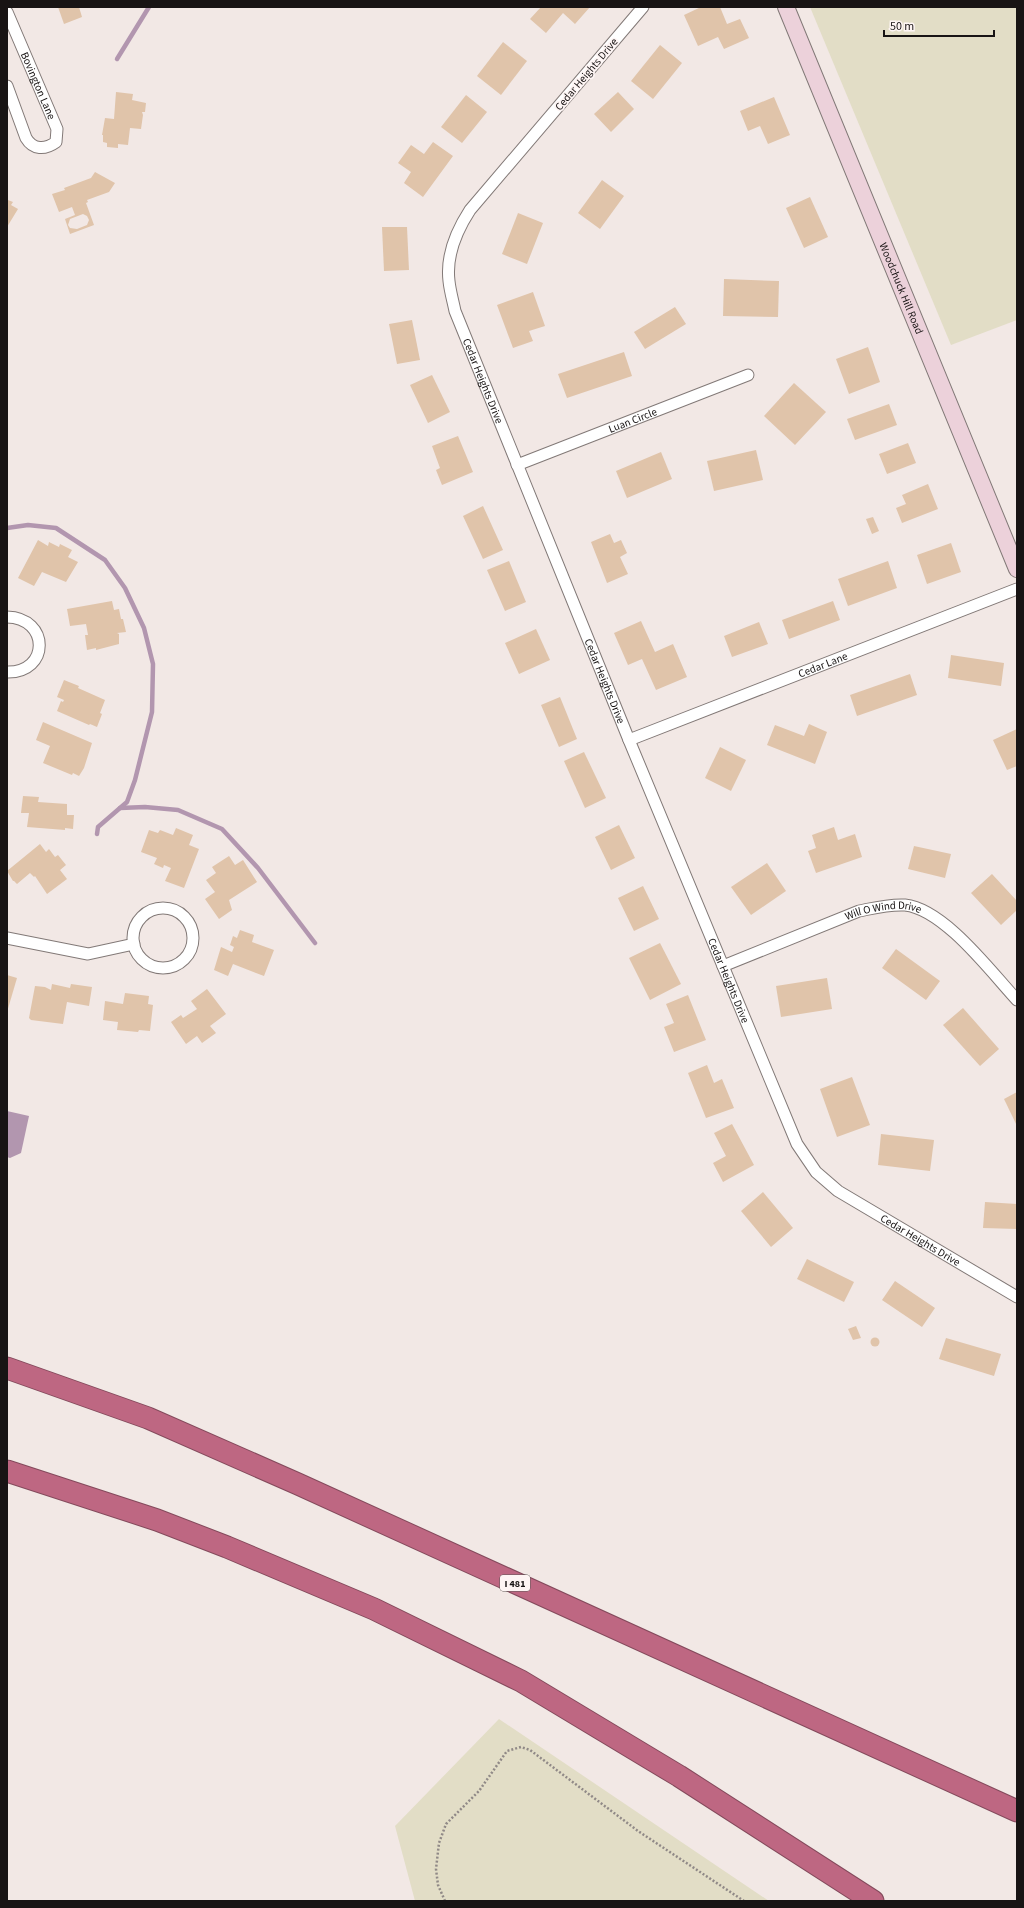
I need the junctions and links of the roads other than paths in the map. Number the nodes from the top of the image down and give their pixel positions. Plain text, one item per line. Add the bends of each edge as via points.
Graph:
1 (643, 7) edge
2 (786, 7) edge
3 (7, 12) edge
4 (7, 86) edge
5 (748, 375) dead end
6 (517, 465) junction
7 (1017, 569) edge
8 (1017, 589) edge
9 (7, 617) edge
10 (7, 672) edge
11 (629, 740) junction
12 (7, 938) edge
13 (134, 944) junction
14 (723, 966) junction
15 (1017, 1000) edge
16 (1017, 1297) edge
17 (7, 1368) edge
18 (7, 1471) edge
19 (1017, 1811) edge
20 (873, 1901) edge

1 - 6 street, Cedar Heights Drive via 470,210 461,225 451,254 449,279 455,311
2 - 7 street, Woodchuck Hill Road
3 - 4 street, Bovington Lane via 57,129 56,142 43,148 30,145
5 - 6 street, Luan Circle
6 - 11 street, Cedar Heights Drive
8 - 11 street, Cedar Lane
9 - 10 street via 17,617 33,627 39,645 38,655 29,666 16,672
11 - 14 street, Cedar Heights Drive
12 - 13 street via 88,954
13 - 13 street via 134,933 140,918 158,908 168,908 182,914 193,932 192,946 187,956 180,963 170,967 160,968 144,961
14 - 15 street, Will O Wind Drive via 859,911 905,905 927,912 955,932
14 - 16 street, Cedar Heights Drive via 797,1144 816,1172 838,1191
17 - 19 highway, I 481 via 148,1418
18 - 20 highway via 156,1520 227,1547 374,1609 522,1682 679,1776

